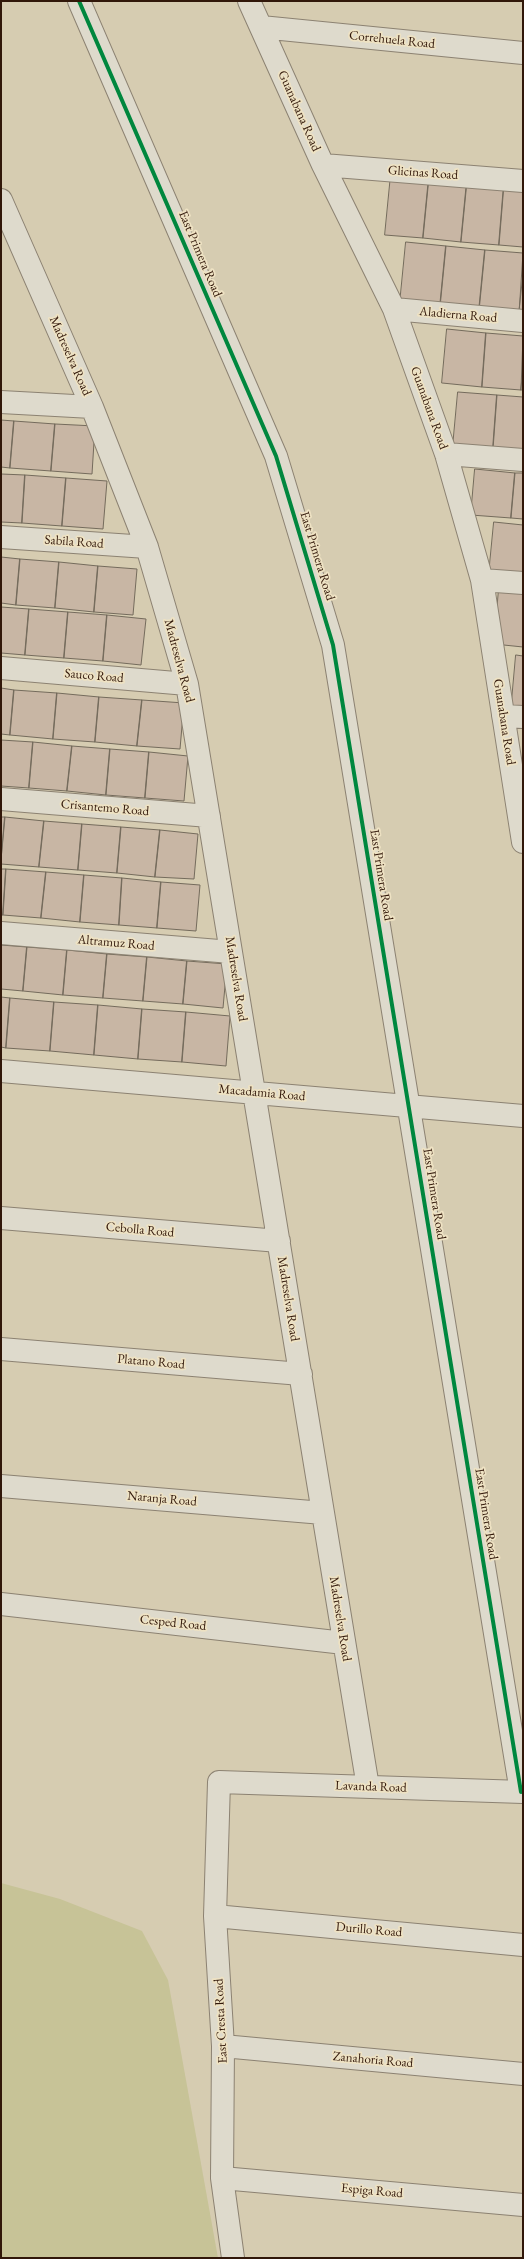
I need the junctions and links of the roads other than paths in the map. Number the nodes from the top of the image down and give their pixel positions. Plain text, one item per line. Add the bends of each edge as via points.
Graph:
1 (79, 1) edge
2 (249, 1) edge
3 (261, 28) junction
4 (523, 53) edge
5 (323, 165) junction
6 (523, 181) edge
7 (1, 200) edge
8 (394, 309) junction
9 (523, 321) edge
10 (1, 402) edge
11 (92, 407) junction
12 (446, 454) junction
13 (523, 460) edge
14 (1, 537) edge
15 (147, 547) junction
16 (482, 580) junction
17 (523, 584) edge
18 (1, 668) edge
19 (187, 684) junction
20 (513, 717) edge
21 (1, 799) edge
22 (209, 816) junction
23 (523, 842) edge
24 (1, 933) edge
25 (231, 952) junction
26 (1, 1071) edge
27 (255, 1092) junction
28 (409, 1105) junction
29 (523, 1116) edge
30 (1, 1218) edge
31 (279, 1241) junction
32 (1, 1349) edge
33 (301, 1374) junction
34 (1, 1486) edge
35 (323, 1513) junction
36 (1, 1604) edge
37 (344, 1643) junction
38 (219, 1782) joint
39 (368, 1787) junction
40 (522, 1792) edge
41 (215, 1916) junction
42 (523, 1945) edge
43 (223, 2046) junction
44 (523, 2074) edge
45 (222, 2178) junction
46 (523, 2205) edge
47 (233, 2258) edge

1 - 28 street, East Primera Road via 276,456 319,598 333,645
2 - 3 street, Guanabana Road
3 - 4 street, Correhuela Road
3 - 5 street, Guanabana Road
5 - 6 street, Glicinas Road
5 - 8 street, Guanabana Road
7 - 11 street, Madreselva Road
8 - 9 street, Aladierna Road
8 - 12 street, Guanabana Road
10 - 11 street
11 - 15 street, Madreselva Road
12 - 13 street
12 - 16 street, Guanabana Road
14 - 15 street, Sabila Road
15 - 19 street, Madreselva Road
16 - 17 street
16 - 20 street, Guanabana Road
18 - 19 street, Sauco Road
19 - 22 street, Madreselva Road
20 - 23 street, Guanabana Road
21 - 22 street, Crisantemo Road
22 - 25 street, Madreselva Road
24 - 25 street, Altramuz Road
25 - 27 street, Madreselva Road
26 - 27 street, Macadamia Road
27 - 28 street, Macadamia Road
27 - 31 street, Madreselva Road
28 - 29 street, Macadamia Road
28 - 40 street, East Primera Road
30 - 31 street, Cebolla Road
31 - 33 street, Madreselva Road
32 - 33 street, Platano Road
33 - 35 street, Madreselva Road
34 - 35 street, Naranja Road
35 - 37 street, Madreselva Road
36 - 37 street, Cesped Road
37 - 39 street, Madreselva Road
38 - 39 street, Lavanda Road
38 - 41 street, East Cresta Road
39 - 40 street, Lavanda Road
41 - 42 street, Durillo Road
41 - 43 street, East Cresta Road
43 - 44 street, Zanahoria Road
43 - 45 street, East Cresta Road
45 - 46 street, Espiga Road
45 - 47 street, East Cresta Road

